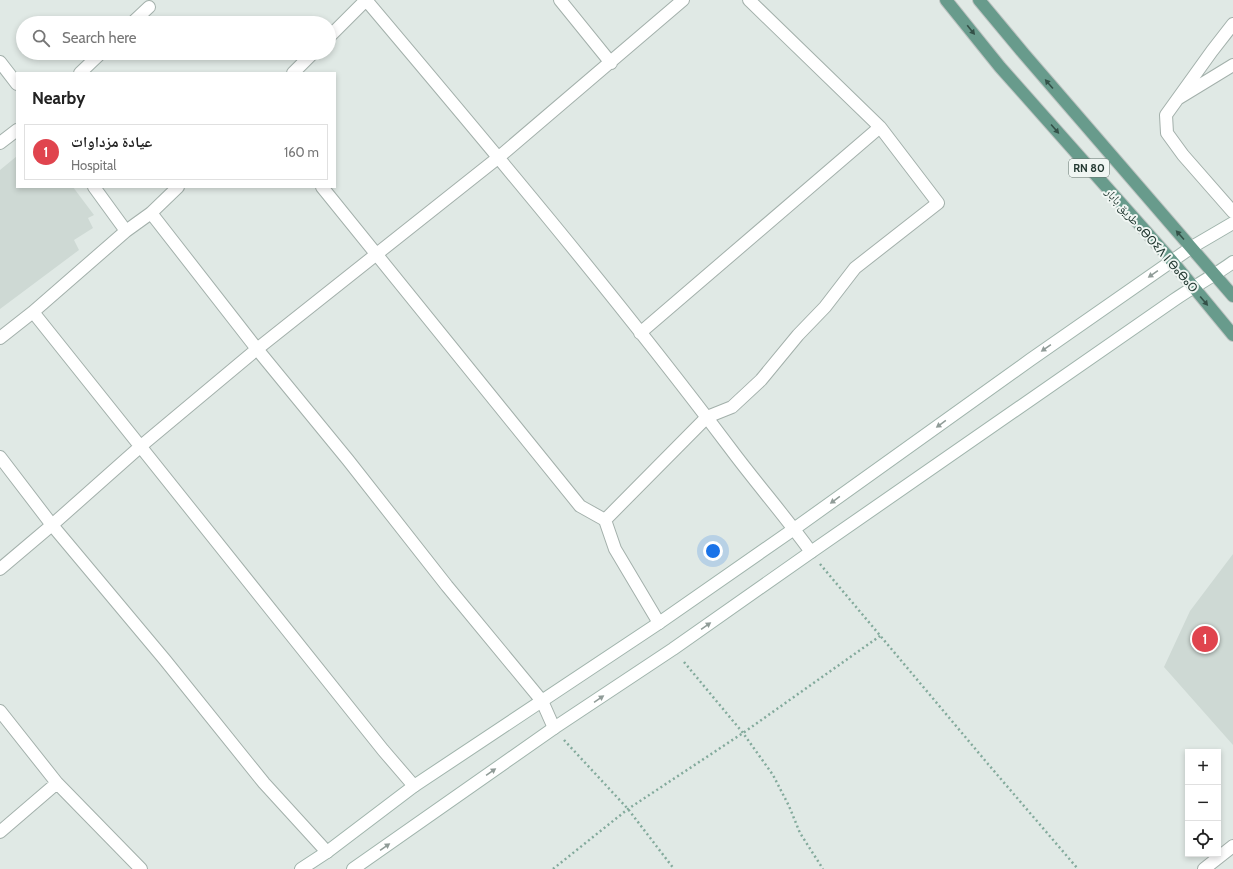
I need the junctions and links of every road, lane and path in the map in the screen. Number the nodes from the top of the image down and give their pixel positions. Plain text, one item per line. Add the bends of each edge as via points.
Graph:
1 (366, 0) edge
2 (560, 0) edge
3 (683, 0) edge
4 (749, 0) edge
5 (946, 0) edge
6 (980, 0) edge
7 (149, 7) dead end
8 (139, 16) edge
9 (1233, 24) edge
10 (336, 30) edge
11 (94, 60) edge
12 (306, 60) edge
13 (0, 62) edge
14 (610, 63) junction
15 (1233, 65) edge
16 (81, 72) edge
17 (294, 72) edge
18 (16, 83) edge
19 (1174, 101) junction
20 (880, 126) junction
21 (16, 131) edge
22 (0, 143) edge
23 (499, 157) junction
24 (95, 188) edge
25 (177, 188) edge
26 (323, 188) edge
27 (1233, 212) edge
28 (151, 213) junction
29 (1233, 223) edge
30 (126, 231) junction
31 (1192, 247) junction
32 (376, 254) junction
33 (1172, 261) junction
34 (1233, 262) edge
35 (1216, 275) junction
36 (1192, 287) junction
37 (1233, 296) edge
38 (33, 312) junction
39 (640, 333) junction
40 (1233, 335) edge
41 (0, 338) edge
42 (257, 349) junction
43 (707, 417) junction
44 (141, 446) junction
45 (0, 457) edge
46 (605, 520) junction
47 (52, 525) junction
48 (794, 529) junction
49 (811, 552) junction
50 (0, 569) edge
51 (659, 623) junction
52 (880, 636) junction
53 (673, 649) junction
54 (542, 701) junction
55 (0, 711) edge
56 (554, 728) junction
57 (743, 733) junction
58 (57, 783) junction
59 (414, 786) junction
60 (628, 809) junction
61 (0, 832) edge
62 (1233, 846) edge
63 (327, 852) junction
64 (141, 869) edge
65 (302, 869) edge
66 (353, 869) edge
67 (553, 869) edge
68 (674, 869) edge
69 (823, 869) edge
70 (1078, 869) edge
71 (1204, 869) edge

1 - 10 street
1 - 23 street
2 - 14 street
3 - 14 street
4 - 20 street
5 -> 33 main road, طريق بابار ⴰⴱⵔⵉⴷ ⵏ ⴱⴰⴱⴰⵔ / RN 80 via 1000,67
31 -> 6 main road, طريق بابار ⴰⴱⵔⵉⴷ ⵏ ⴱⴰⴱⴰⵔ / RN 80
7 - 8 street
9 - 19 street
11 - 16 street
12 - 17 street
13 - 18 street
14 - 23 street
15 - 19 street
19 - 27 street via 1166,114 1168,133 1183,155
20 - 39 street
20 - 43 street via 938,203 855,268 825,307 761,380 732,407
21 - 22 street
23 - 32 street
23 - 39 street
24 - 30 street
25 - 28 street
26 - 32 street
28 - 30 street
28 - 42 street
29 - 31 street
30 - 38 street
31 - 33 street
31 - 35 main road, طريق بابار ⴰⴱⵔⵉⴷ ⵏ ⴱⴰⴱⴰⵔ / RN 80
32 - 42 street
32 - 46 street via 580,506
33 - 36 main road, طريق بابار ⴰⴱⵔⵉⴷ ⵏ ⴱⴰⴱⴰⵔ / RN 80
33 -> 48 street
34 - 35 street
35 - 36 street
35 - 37 main road, طريق بابار ⴰⴱⵔⵉⴷ ⵏ ⴱⴰⴱⴰⵔ / RN 80
36 -> 40 main road, طريق بابار ⴰⴱⵔⵉⴷ ⵏ ⴱⴰⴱⴰⵔ / RN 80
36 - 49 street
38 - 41 street
38 - 44 street
39 - 43 street
42 - 44 street
42 - 54 street
43 - 46 street
43 - 48 street
44 - 47 street
44 - 59 street
45 - 47 street
46 - 51 street via 616,550
47 - 50 street
47 - 63 street via 264,783
48 - 49 street
48 - 51 street
49 - 52 path
53 -> 49 street
51 - 54 street
52 - 57 path
52 - 70 path
56 -> 53 street
53 - 57 path
54 - 56 street
54 - 59 street
55 - 58 street
56 - 60 path
66 -> 56 street
57 - 60 path
57 - 69 path via 773,775 800,833
58 - 61 street
58 - 64 street
59 - 63 street
60 - 67 path
60 - 68 path
62 - 71 street
63 - 65 street

